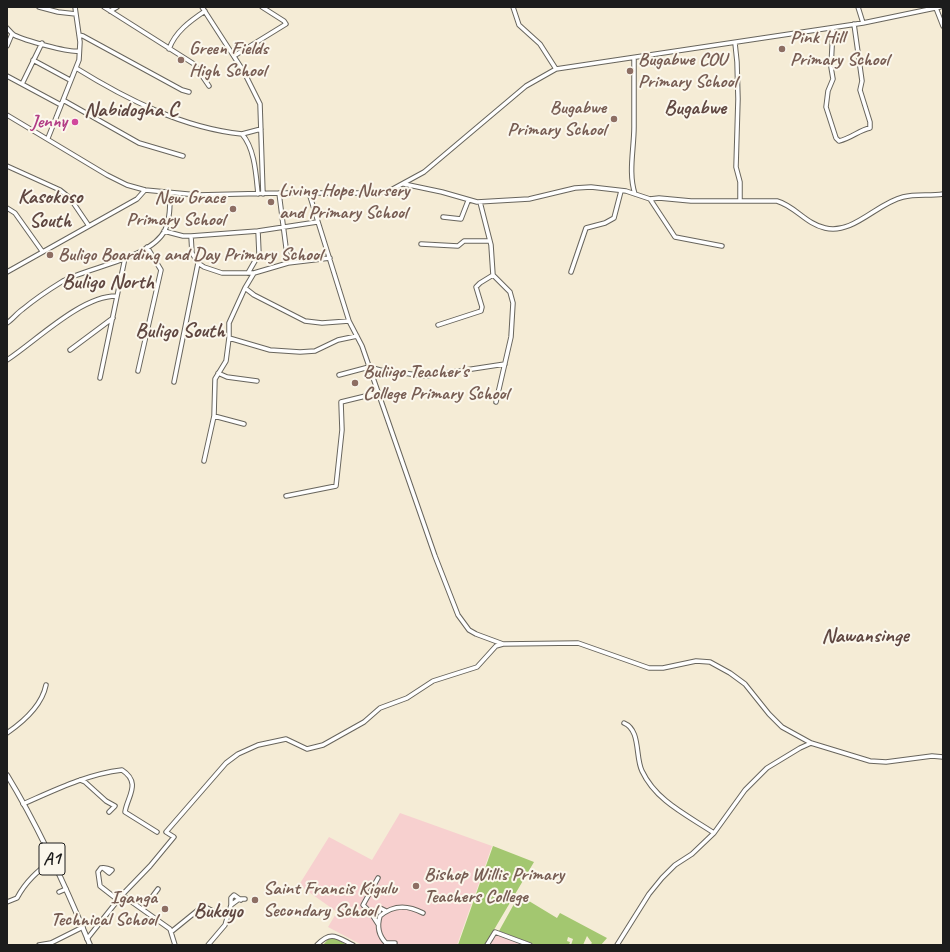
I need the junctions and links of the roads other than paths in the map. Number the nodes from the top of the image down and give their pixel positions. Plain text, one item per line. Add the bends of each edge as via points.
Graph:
1 (39, 7) edge
2 (75, 7) edge
3 (104, 7) edge
4 (116, 7) edge
5 (202, 7) edge
6 (262, 7) edge
7 (513, 7) edge
8 (858, 7) edge
9 (938, 7) edge
10 (110, 11) junction
11 (205, 11) junction
12 (76, 14) junction
13 (863, 23) junction
14 (854, 24) junction
15 (943, 26) edge
16 (7, 28) edge
17 (833, 28) junction
18 (12, 34) junction
19 (79, 35) junction
20 (42, 43) junction
21 (735, 43) junction
22 (7, 46) edge
23 (169, 49) junction
24 (79, 51) junction
25 (234, 56) junction
26 (634, 59) junction
27 (33, 60) junction
28 (76, 68) junction
29 (556, 69) junction
30 (7, 76) edge
31 (70, 80) junction
32 (22, 84) junction
33 (209, 86) dead end
34 (190, 92) dead end
35 (63, 100) junction
36 (61, 105) junction
37 (7, 115) edge
38 (261, 129) junction
39 (242, 134) junction
40 (48, 138) junction
41 (183, 156) dead end
42 (7, 166) edge
43 (404, 184) junction
44 (145, 190) junction
45 (621, 190) junction
46 (279, 193) junction
47 (170, 194) junction
48 (261, 194) junction
49 (309, 194) junction
50 (635, 194) junction
51 (943, 194) edge
52 (650, 199) junction
53 (468, 200) junction
54 (740, 201) junction
55 (480, 202) junction
56 (7, 208) edge
57 (443, 217) dead end
58 (317, 222) junction
59 (89, 226) junction
60 (284, 228) junction
61 (164, 231) junction
62 (258, 231) junction
63 (191, 236) junction
64 (490, 241) junction
65 (421, 244) dead end
66 (722, 246) dead end
67 (147, 247) junction
68 (42, 251) junction
69 (125, 258) junction
70 (330, 258) junction
71 (198, 263) junction
72 (288, 263) junction
73 (7, 272) edge
74 (254, 272) junction
75 (571, 272) dead end
76 (248, 273) junction
77 (493, 275) junction
78 (244, 288) junction
79 (116, 296) junction
80 (113, 318) junction
81 (350, 321) junction
82 (7, 323) edge
83 (438, 325) dead end
84 (357, 336) junction
85 (229, 338) junction
86 (70, 350) dead end
87 (7, 360) edge
88 (505, 364) junction
89 (369, 367) junction
90 (138, 371) dead end
91 (218, 373) junction
92 (339, 375) dead end
93 (100, 378) dead end
94 (257, 380) dead end
95 (174, 382) dead end
96 (378, 393) junction
97 (496, 402) dead end
98 (214, 416) junction
99 (244, 424) dead end
100 (204, 461) dead end
101 (286, 496) dead end
102 (503, 644) junction
103 (46, 685) dead end
104 (624, 723) dead end
105 (7, 733) edge
106 (811, 744) junction
107 (943, 757) edge
108 (7, 775) edge
109 (80, 780) junction
110 (23, 804) junction
111 (109, 812) dead end
112 (157, 832) dead end
113 (714, 833) junction
114 (52, 860) junction
115 (103, 868) dead end
116 (378, 878) dead end
117 (66, 889) junction
118 (158, 889) dead end
119 (59, 892) dead end
120 (117, 893) dead end
121 (122, 894) junction
122 (117, 899) junction
123 (243, 900) dead end
124 (7, 902) edge
125 (143, 909) junction
126 (386, 911) junction
127 (228, 912) junction
128 (370, 912) junction
129 (423, 913) dead end
130 (378, 924) junction
131 (83, 927) junction
132 (171, 932) junction
133 (87, 939) junction
134 (395, 943) dead end
135 (386, 944) edge
136 (39, 945) edge
137 (90, 945) edge
138 (175, 945) edge
139 (208, 945) edge
140 (317, 945) edge
141 (353, 945) edge
142 (487, 945) edge
143 (530, 945) edge
144 (617, 945) edge

1 - 12 street
2 - 12 street
3 - 10 street
4 - 10 street
5 - 11 street
6 - 25 street via 286,24
7 - 29 street via 520,26 540,44
8 - 13 street
9 - 13 street
9 - 15 street
10 - 23 street
11 - 23 street via 181,30
11 - 25 street
12 - 19 street
13 - 14 street
14 - 17 street
14 - 17 street via 862,80 860,90 870,128 862,129 850,138 839,141 826,107 833,79
16 - 18 street
17 - 21 street
18 - 20 street
18 - 22 street
19 - 24 street
19 - 34 street
20 - 24 street via 68,52
20 - 27 street
21 - 26 street
21 - 54 street via 738,99 736,167 740,182
23 - 33 street via 194,64
24 - 28 street
25 - 38 street via 260,104
26 - 29 street
26 - 50 street via 632,170
27 - 31 street
27 - 32 street
28 - 31 street
28 - 39 street via 155,110 226,132
29 - 43 street via 526,86 424,172
30 - 32 street
31 - 35 street
32 - 36 street
35 - 36 street
35 - 41 street via 139,143
36 - 40 street
37 - 40 street
38 - 39 street
38 - 48 street
39 - 48 street via 248,142
40 - 44 street via 107,175
42 - 59 street via 60,190 70,198
43 - 49 street via 391,190 373,193
43 - 53 street
44 - 47 street
44 - 59 street via 137,199
45 - 50 street
45 - 55 street via 583,187 529,199
45 - 75 street via 614,218 586,228
46 - 48 street
46 - 49 street
46 - 60 street
47 - 48 street
47 - 61 street via 168,221
49 - 58 street
50 - 52 street
51 - 54 street via 902,197 856,222 833,229 813,224 785,203 767,200
52 - 54 street
52 - 66 street via 675,237
53 - 55 street
53 - 57 street via 460,219
55 - 64 street
56 - 68 street via 15,213
58 - 60 street
58 - 70 street
59 - 68 street
60 - 62 street
60 - 72 street
61 - 63 street
61 - 67 street
62 - 63 street
62 - 76 street via 259,254
63 - 71 street via 192,253
64 - 65 street via 464,241 458,246
64 - 77 street
67 - 69 street
67 - 90 street via 161,270
68 - 73 street
69 - 79 street
69 - 82 street via 63,281 22,309
70 - 72 street
70 - 81 street
71 - 76 street via 222,273
71 - 95 street
72 - 74 street
74 - 76 street
74 - 78 street
77 - 83 street via 476,287 481,311
77 - 88 street via 510,292 513,303 511,336
78 - 81 street via 305,321
78 - 85 street via 228,326
79 - 80 street
79 - 87 street via 102,298 67,316
80 - 86 street
80 - 93 street
81 - 84 street
84 - 85 street via 338,340 315,351 300,352 270,350
84 - 89 street
85 - 91 street via 226,361
88 - 89 street via 426,376
88 - 97 street
89 - 92 street
89 - 96 street
91 - 94 street via 227,377
91 - 98 street via 213,391
96 - 101 street via 341,402 342,430 336,486
96 - 102 street via 458,615 469,630
98 - 99 street
98 - 100 street
102 - 106 street via 578,643 649,668 663,668 696,661 710,662 745,684 782,727
102 - 121 street via 496,646 477,667 433,681 407,698 380,708 364,722 323,745 307,749 286,739 258,745 238,754 226,764 166,832 174,838
103 - 105 street via 45,692 29,714
104 - 113 street via 636,740 641,768 649,785 659,796
106 - 107 street via 870,761
106 - 113 street via 767,768 745,790
108 - 110 main road, A1
109 - 110 street
109 - 111 street via 115,806
109 - 112 street via 122,770 130,779 132,788 132,796 125,812
110 - 114 main road, A1
113 - 144 street via 662,878
114 - 117 main road, A1
114 - 124 street via 32,876 17,898
115 - 122 street via 98,872 100,886
116 - 128 street via 362,904
117 - 119 street
117 - 131 main road, A1
118 - 125 street
120 - 122 street
121 - 122 street
121 - 125 street
122 - 133 street
123 - 127 street via 231,905
125 - 132 street via 162,922
126 - 128 street via 380,908 379,912
126 - 129 street via 402,906
126 - 130 street via 380,916
127 - 132 street via 216,914 202,906
127 - 139 street via 225,925
128 - 130 street
130 - 135 street via 378,930
131 - 133 main road, A1
131 - 136 street via 51,943
132 - 138 street
133 - 137 main road, A1
134 - 135 street
140 - 141 street via 324,937 332,935
142 - 143 street via 495,932

